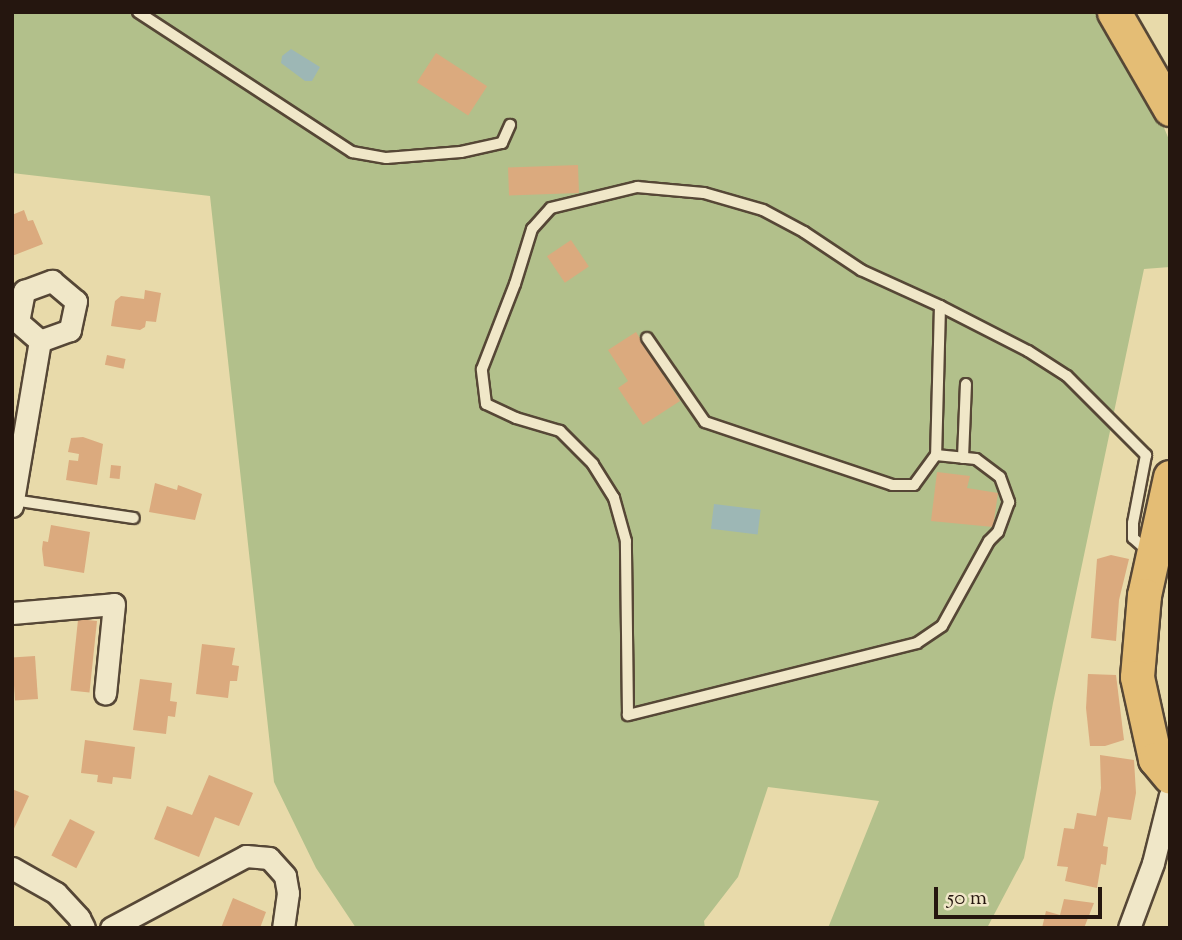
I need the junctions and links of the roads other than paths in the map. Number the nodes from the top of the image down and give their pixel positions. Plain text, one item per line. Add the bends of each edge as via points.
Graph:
1 (138, 12) edge
2 (1114, 12) edge
3 (1170, 109) edge
4 (510, 125) dead end
5 (940, 306) junction
6 (647, 338) dead end
7 (40, 341) dead end
8 (966, 384) dead end
9 (936, 455) junction
10 (963, 458) junction
11 (1170, 477) edge
12 (13, 503) edge
13 (134, 518) dead end
14 (1152, 554) junction
15 (12, 613) edge
16 (104, 694) dead end
17 (1170, 777) edge
18 (1170, 795) edge
19 (12, 868) edge
20 (83, 928) edge
21 (111, 928) edge
22 (283, 928) edge
23 (1129, 928) edge

1 - 4 lane via 352,152 386,158 461,152 502,143
2 - 3 main road
5 - 9 lane
5 - 10 lane via 861,270 763,210 704,193 637,187 551,208 531,229 482,369 483,389 486,404 560,431 593,464 614,498 626,541 628,715 917,643 942,626 998,532 1009,502 1000,477 976,459
5 - 14 lane via 1067,376 1146,454 1133,538
6 - 9 lane via 705,422 892,485 914,485
7 - 12 street
8 - 10 lane
9 - 10 lane
11 - 14 main road
12 - 13 lane
14 - 17 main road via 1137,677 1155,759
15 - 16 street via 114,604
18 - 23 street via 1153,863
19 - 20 street via 56,893
21 - 22 street via 246,856 269,858 285,876 288,893

